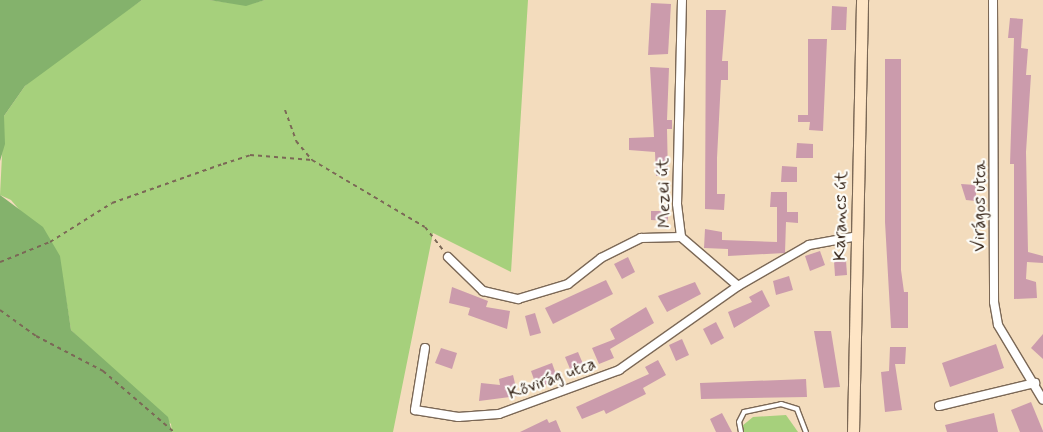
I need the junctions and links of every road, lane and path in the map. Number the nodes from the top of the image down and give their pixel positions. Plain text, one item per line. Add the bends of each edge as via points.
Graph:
1 (682, 0) edge
2 (862, 0) edge
3 (993, 0) edge
4 (285, 110) dead end
5 (312, 160) junction
6 (858, 236) junction
7 (681, 237) junction
8 (448, 257) joint
9 (0, 262) edge
10 (738, 286) junction
11 (0, 310) edge
12 (425, 348) dead end
13 (1034, 383) junction
14 (1043, 400) edge
15 (939, 406) dead end
16 (174, 432) edge
17 (741, 432) edge
18 (806, 432) edge
19 (853, 432) edge

1 - 7 street, Mezei út via 677,204
2 - 6 main road, Karancs út
3 - 13 street, Virágos utca via 994,302 998,325
4 - 5 path via 296,140
5 - 8 path via 425,227
5 - 9 path via 250,156 223,164 112,203 50,242
6 - 10 street via 808,245
6 - 19 main road, Karancs út
7 - 8 street via 641,238 601,258 568,284 518,299 483,291
7 - 10 street, Mezei út
10 - 12 street, Kővirág utca via 619,370 499,414 458,417 415,410
11 - 16 path via 36,336 103,371
13 - 14 street, Virágos utca
13 - 15 street
17 - 18 lane via 739,422 744,412 781,404 798,408

